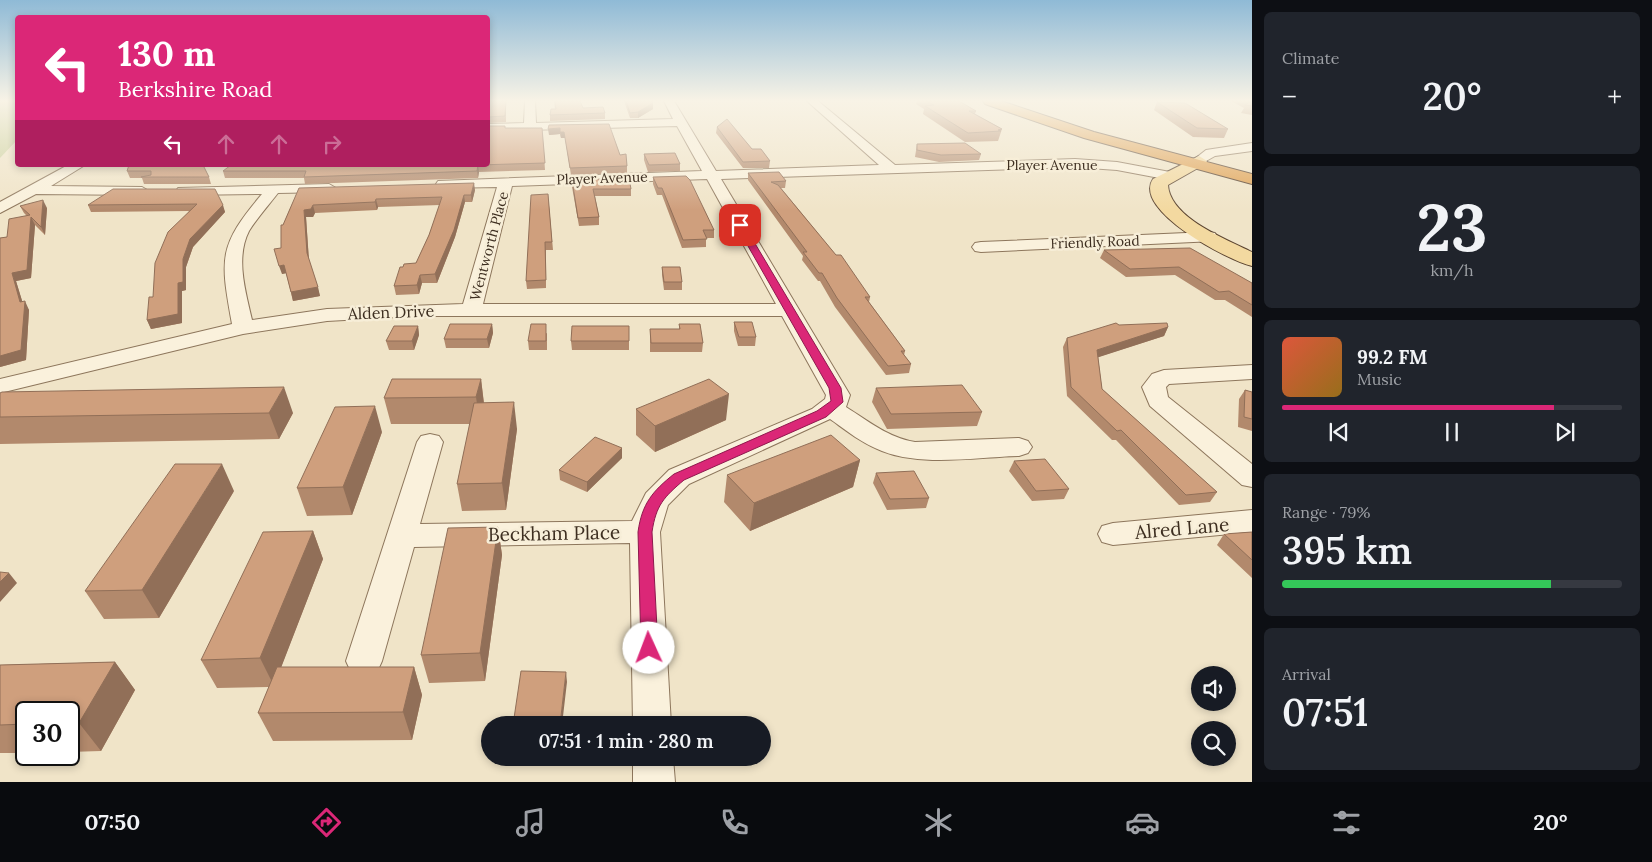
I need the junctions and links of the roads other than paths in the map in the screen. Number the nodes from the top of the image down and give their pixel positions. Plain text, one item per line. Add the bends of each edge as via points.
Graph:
1 (690, 137) edge
2 (855, 137) edge
3 (1098, 137) edge
4 (1116, 137) edge
5 (1252, 147) edge
6 (1195, 163) junction
7 (74, 167) edge
8 (892, 169) junction
9 (1252, 172) edge
10 (711, 175) junction
11 (1170, 176) junction
12 (1252, 180) edge
13 (506, 182) junction
14 (426, 185) edge
15 (346, 188) edge
16 (34, 190) junction
17 (273, 190) junction
18 (0, 208) edge
19 (1209, 237) junction
20 (981, 246) dead end
21 (1252, 260) edge
22 (471, 310) junction
23 (789, 310) junction
24 (243, 328) junction
25 (1252, 372) edge
26 (0, 386) edge
27 (831, 408) junction
28 (430, 442) dead end
29 (1019, 447) dead end
30 (1252, 478) edge
31 (1252, 522) edge
32 (645, 532) junction
33 (1113, 534) dead end
34 (403, 536) junction
35 (364, 661) dead end
36 (652, 716) edge
37 (653, 766) edge
38 (654, 782) edge

1 - 10 street
2 - 8 street
3 - 6 highway
4 - 6 highway
5 - 6 street via 1212,153
6 - 9 highway
6 - 11 main road
6 - 12 highway
7 - 16 street
8 - 10 street, Player Avenue
8 - 11 street, Player Avenue via 1075,163 1117,166
10 - 13 street, Player Avenue
10 - 23 street
11 - 19 main road via 1159,183 1160,200 1178,218
13 - 14 street, Player Avenue
13 - 22 street, Wentworth Place
15 - 17 street
16 - 17 street
16 - 18 street
17 - 24 street via 239,235 234,254 234,280
19 - 20 street, Friendly Road
19 - 21 main road
22 - 23 street, Alden Drive
22 - 24 street, Alden Drive via 374,311
23 - 27 street via 835,388 837,402
24 - 26 street, Alden Drive
25 - 30 street via 1164,377 1153,386 1158,401
27 - 29 street via 899,450
27 - 32 street via 679,477 653,503
28 - 34 street
31 - 33 street, Alred Lane
32 - 34 street, Beckham Place
32 - 36 street
34 - 35 street
37 - 38 street

